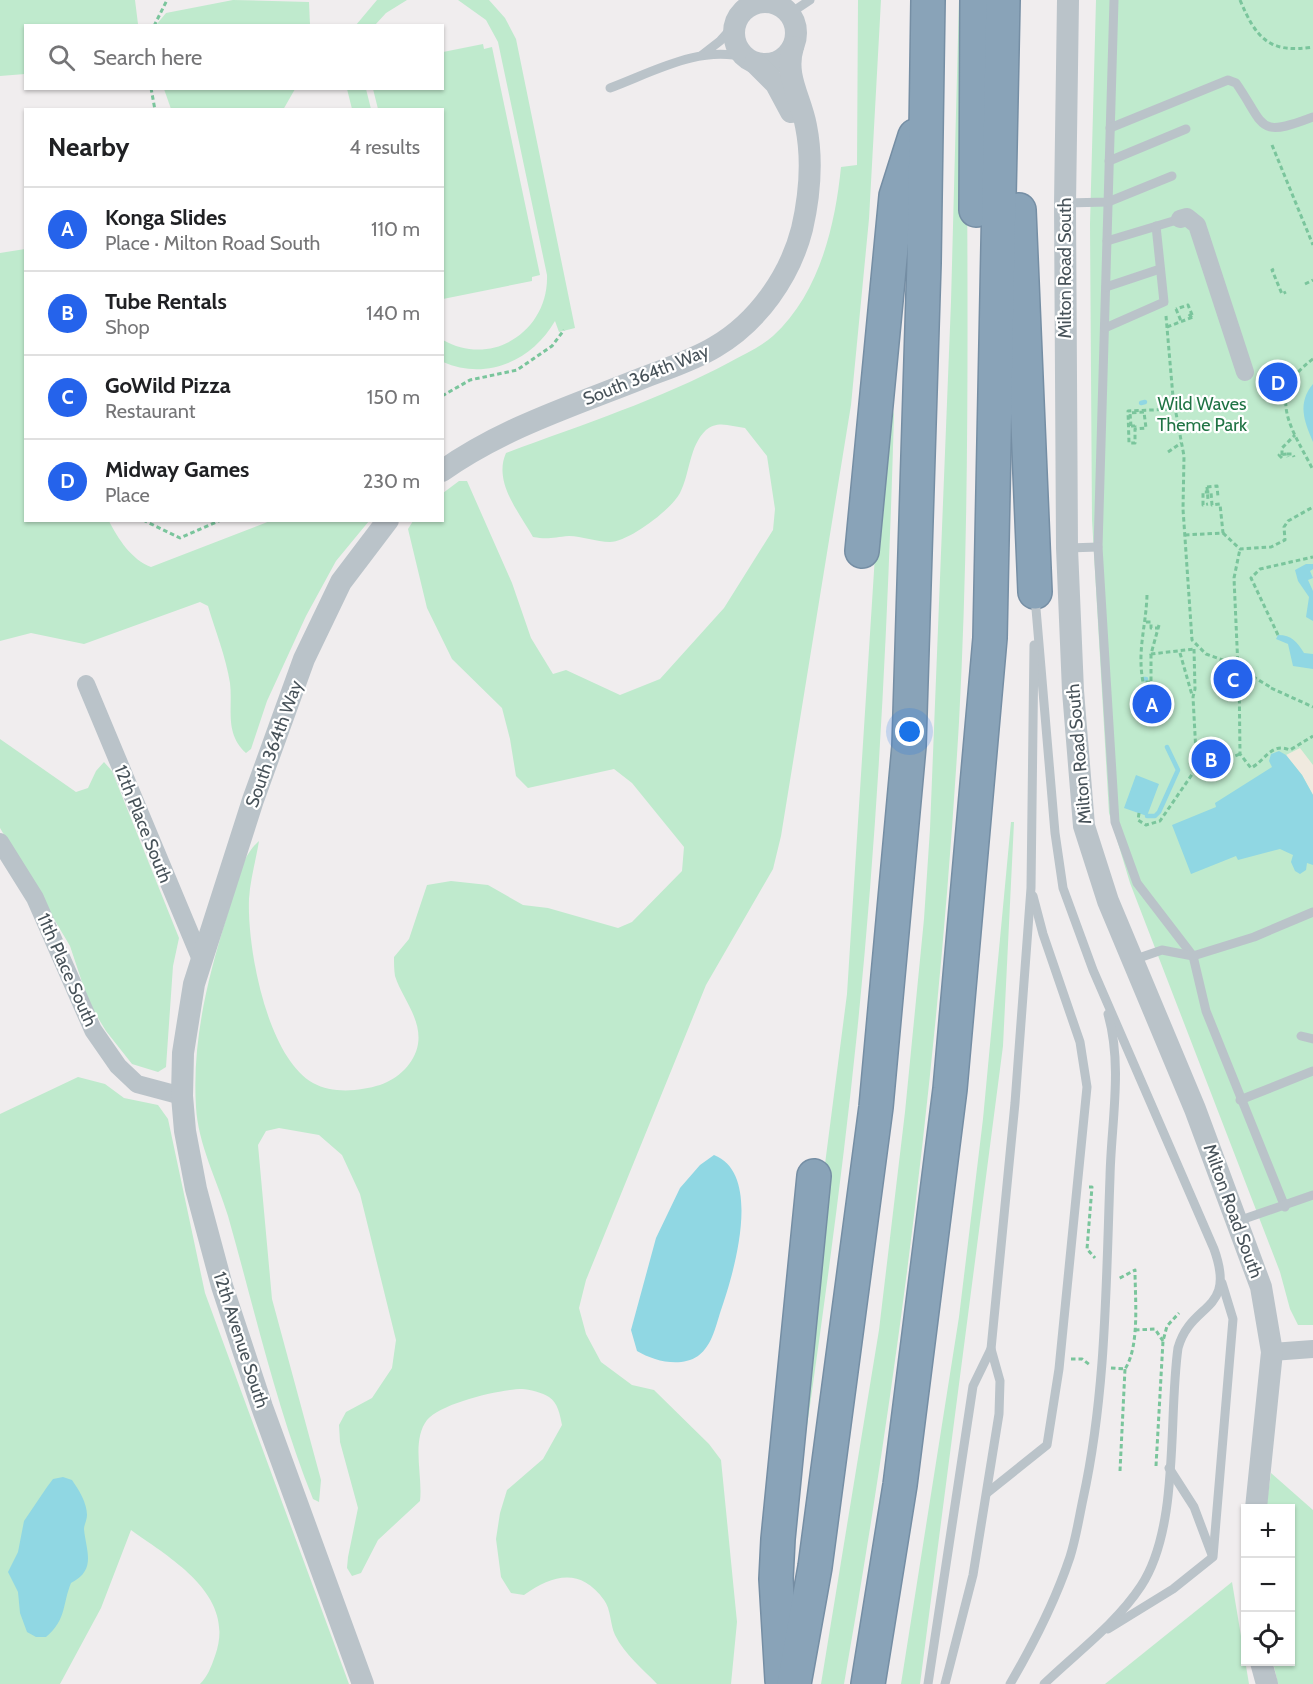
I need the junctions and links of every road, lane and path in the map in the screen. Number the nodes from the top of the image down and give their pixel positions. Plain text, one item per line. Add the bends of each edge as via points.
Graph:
1 (167, 0) edge
2 (810, 0) edge
3 (928, 0) edge
4 (947, 0) edge
5 (977, 0) edge
6 (1003, 0) edge
7 (1010, 0) edge
8 (1068, 0) edge
9 (1114, 0) edge
10 (1240, 0) edge
11 (778, 6) edge
12 (738, 13) edge
13 (155, 24) edge
14 (793, 47) junction
15 (1313, 47) edge
16 (702, 55) junction
17 (751, 60) junction
18 (610, 88) dead end
19 (152, 90) edge
20 (925, 103) junction
21 (155, 108) edge
22 (1313, 117) edge
23 (1110, 128) junction
24 (1186, 129) dead end
25 (1272, 145) dead end
26 (810, 158) junction
27 (1109, 161) junction
28 (1172, 176) dead end
29 (1108, 202) junction
30 (1065, 204) junction
31 (1180, 219) joint
32 (1156, 226) junction
33 (1107, 241) junction
34 (1313, 245) edge
35 (924, 263) junction
36 (1160, 269) junction
37 (1273, 270) dead end
38 (1313, 280) edge
39 (1305, 284) dead end
40 (1106, 287) junction
41 (1286, 292) dead end
42 (1189, 314) dead end
43 (1166, 316) dead end
44 (1167, 327) junction
45 (1104, 328) junction
46 (564, 330) dead end
47 (1313, 359) edge
48 (1245, 372) dead end
49 (444, 395) edge
50 (1176, 409) junction
51 (1136, 423) dead end
52 (1296, 435) junction
53 (1181, 443) junction
54 (1168, 452) dead end
55 (1294, 457) dead end
56 (444, 470) edge
57 (1313, 470) edge
58 (1218, 497) dead end
59 (1313, 507) edge
60 (147, 522) edge
61 (216, 522) edge
62 (386, 522) edge
63 (1223, 533) junction
64 (1185, 535) junction
65 (1098, 547) junction
66 (1066, 548) junction
67 (1240, 549) junction
68 (862, 551) dead end
69 (1313, 557) edge
70 (1035, 592) junction
71 (1147, 595) dead end
72 (1146, 622) junction
73 (990, 623) junction
74 (1278, 634) dead end
75 (1195, 648) junction
76 (1180, 653) junction
77 (1151, 654) junction
78 (1238, 668) junction
79 (86, 684) dead end
80 (1153, 684) junction
81 (1151, 692) dead end
82 (1193, 697) junction
83 (1163, 703) dead end
84 (1141, 704) dead end
85 (1313, 707) edge
86 (1313, 736) edge
87 (1240, 754) junction
88 (1197, 772) junction
89 (1139, 813) dead end
90 (0, 842) edge
91 (1031, 888) junction
92 (1313, 912) edge
93 (1192, 956) junction
94 (1133, 960) junction
95 (202, 962) junction
96 (1093, 970) junction
97 (195, 984) joint
98 (1301, 1036) dead end
99 (1313, 1039) edge
100 (1313, 1071) edge
101 (182, 1096) junction
102 (1240, 1100) junction
103 (814, 1176) dead end
104 (1313, 1195) edge
105 (1285, 1207) junction
106 (1238, 1221) junction
107 (1221, 1280) junction
108 (1135, 1330) dead end
109 (1163, 1341) dead end
110 (991, 1349) junction
111 (1313, 1349) edge
112 (1272, 1352) junction
113 (1125, 1369) dead end
114 (1168, 1468) junction
115 (1120, 1471) dead end
116 (987, 1493) junction
117 (1257, 1504) edge
118 (1213, 1557) junction
119 (1096, 1636) junction
120 (1263, 1666) edge
121 (363, 1684) edge
122 (783, 1684) edge
123 (794, 1684) edge
124 (868, 1684) edge
125 (928, 1684) edge
126 (945, 1684) edge
127 (1010, 1684) edge
128 (1044, 1684) edge
129 (1267, 1684) edge

1 - 13 path
2 - 11 lane
3 - 20 highway
4 - 35 highway via 944,95
5 - 73 highway via 975,586
6 - 73 highway
7 - 70 highway
8 - 30 street, Milton Road South
9 - 23 lane
10 - 15 path via 1251,27 1267,43 1292,50
11 - 12 street via 757,4
11 - 14 street via 796,30
12 - 16 lane via 720,41
12 - 17 street via 735,41
14 - 17 street via 777,62
14 - 26 street, South 364th Way via 791,76 806,125
16 - 17 lane via 736,55
16 - 18 lane
17 - 26 street, South 364th Way via 770,75 779,89
19 - 21 path
20 - 35 highway
20 - 68 highway via 896,196
22 - 23 lane via 1282,129 1272,128 1260,122 1236,83 1228,80
23 - 27 lane
24 - 27 lane
25 - 34 path
26 - 56 street, South 364th Way via 811,186 794,253 768,299 734,334 693,358 516,428
27 - 29 lane
28 - 29 lane
29 - 30 lane
29 - 33 lane
30 - 66 street, Milton Road South
31 - 32 lane
31 - 48 street via 1187,217 1197,225
32 - 33 lane
32 - 36 lane
33 - 40 lane
35 - 123 highway via 909,746 876,1107 815,1567
36 - 40 lane
36 - 45 lane via 1164,302
37 - 41 path via 1282,294
38 - 39 path
40 - 45 lane
42 - 44 path, bridge via 1191,314 1192,318 1182,321 1179,315 1176,309 1188,305 1193,316 1187,319 1181,321
43 - 44 path
44 - 50 path
45 - 65 lane
46 - 49 path via 552,346 517,370 470,380
47 - 52 path via 1293,376 1284,402
50 - 51 path via 1128,411 1129,443 1135,442 1135,429 1146,428 1144,412 1130,412 1131,426
50 - 53 path
52 - 55 path via 1282,448 1282,456
52 - 57 path
53 - 54 path
53 - 64 path
58 - 63 path, bridge via 1217,486 1207,487 1208,504 1203,505 1203,492 1211,492 1212,505 1220,504
59 - 67 path via 1288,521 1282,543
60 - 61 path via 180,538
62 - 95 street, South 364th Way via 341,582 304,659 253,800
63 - 64 path
63 - 67 path
64 - 75 path
65 - 66 lane
65 - 93 lane via 1115,822 1137,883
66 - 94 street, Milton Road South via 1084,826 1108,901
67 - 78 path via 1234,578
69 - 74 path via 1260,569 1251,578
70 - 91 lane
70 - 96 lane via 1058,859 1068,907
71 - 72 path
72 - 77 path via 1151,622 1151,628 1159,627
72 - 80 path via 1139,656 1143,682
73 - 124 highway via 950,1089 900,1485
75 - 76 path
75 - 78 path
75 - 82 path
76 - 77 path
76 - 82 path
77 - 81 path, bridge
78 - 85 path
78 - 87 path
79 - 95 street, 12th Place South
80 - 83 path via 1155,692 1166,692 1168,703
80 - 84 path via 1151,693 1140,693
82 - 88 path
86 - 87 path via 1290,750 1271,750 1251,768
87 - 88 path
88 - 89 path via 1160,821 1146,825 1138,820
90 - 101 street, 11th Place South via 35,898 83,1011 112,1057 137,1084
91 - 110 lane
91 - 116 lane via 1080,1042 1087,1087 1059,1369 1047,1445
92 - 93 lane via 1254,937
93 - 94 lane via 1162,950
93 - 102 lane via 1203,1002
94 - 106 street, Milton Road South
95 - 97 street, South 364th Way
96 - 107 lane via 1214,1249
96 - 127 lane via 1110,1020 1115,1115 1093,1453 1064,1575 1041,1632
97 - 101 street, 12th Avenue South via 183,1053
98 - 99 lane
100 - 102 lane
101 - 121 street, 12th Avenue South via 196,1189 222,1286
102 - 105 lane
103 - 122 highway via 778,1539 776,1579
104 - 105 lane
105 - 106 lane
106 - 112 street, Milton Road South via 1261,1287
107 - 114 lane via 1216,1299 1185,1330 1178,1348
107 - 118 lane via 1233,1319
108 - 109 path via 1155,1329
110 - 116 lane via 1000,1381
110 - 125 lane via 973,1386
111 - 112 street
112 - 117 street, Milton Road South
113 - 115 path
114 - 118 lane via 1194,1508
114 - 119 lane via 1164,1520 1151,1567 1127,1605
116 - 126 lane via 973,1575
118 - 119 lane via 1173,1590
119 - 128 lane
120 - 129 street

